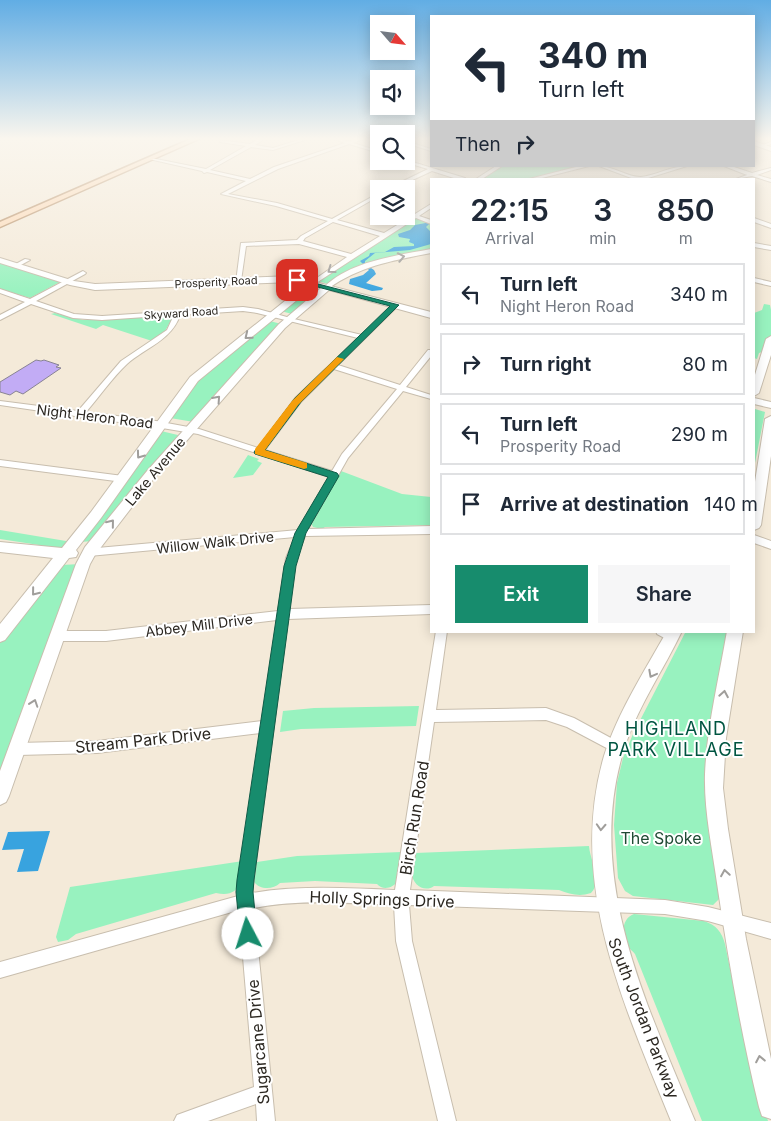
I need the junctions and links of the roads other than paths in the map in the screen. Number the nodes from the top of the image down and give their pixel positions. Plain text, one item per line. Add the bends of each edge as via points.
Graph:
1 (78, 190) edge
2 (230, 190) edge
3 (370, 198) edge
4 (365, 201) junction
5 (370, 202) edge
6 (430, 207) edge
7 (416, 215) junction
8 (331, 220) junction
9 (755, 220) edge
10 (430, 221) edge
11 (0, 225) edge
12 (771, 226) edge
13 (384, 235) junction
14 (299, 242) junction
15 (755, 245) edge
16 (771, 248) edge
17 (430, 251) edge
18 (351, 256) junction
19 (0, 260) edge
20 (27, 260) dead end
21 (17, 265) junction
22 (82, 273) dead end
23 (755, 280) edge
24 (68, 281) junction
25 (238, 281) junction
26 (313, 283) junction
27 (771, 284) edge
28 (327, 287) junction
29 (0, 291) edge
30 (30, 301) junction
31 (396, 305) junction
32 (178, 312) junction
33 (274, 315) junction
34 (430, 315) edge
35 (0, 318) edge
36 (288, 320) junction
37 (363, 337) junction
38 (771, 339) edge
39 (430, 353) edge
40 (333, 366) junction
41 (401, 387) junction
42 (755, 390) edge
43 (430, 397) edge
44 (755, 401) edge
45 (0, 403) edge
46 (771, 405) edge
47 (79, 415) junction
48 (771, 419) edge
49 (162, 425) junction
50 (189, 430) junction
51 (259, 452) junction
52 (0, 463) edge
53 (334, 476) junction
54 (123, 479) junction
55 (755, 519) edge
56 (430, 530) edge
57 (301, 533) junction
58 (755, 539) edge
59 (771, 544) edge
60 (0, 546) edge
61 (89, 552) junction
62 (66, 554) junction
63 (430, 610) edge
64 (283, 615) junction
65 (442, 633) edge
66 (669, 633) edge
67 (735, 633) edge
68 (0, 635) edge
69 (57, 636) junction
70 (430, 716) junction
71 (267, 726) junction
72 (616, 746) junction
73 (18, 749) junction
74 (0, 796) edge
75 (401, 899) junction
76 (246, 902) junction
77 (606, 904) junction
78 (732, 921) junction
79 (771, 931) edge
80 (0, 970) edge
81 (263, 1093) junction
82 (771, 1107) edge
83 (183, 1121) edge
84 (266, 1121) edge
85 (447, 1121) edge
86 (683, 1121) edge

1 - 11 main road
2 - 8 street via 223,194
3 - 4 street
4 - 5 street
4 - 8 street
6 - 7 street, Lake Avenue
7 - 10 street
7 - 13 street, Lake Avenue
8 - 13 street
8 - 14 street
9 - 12 street
13 - 18 street, Lake Avenue
14 - 18 street
14 - 25 street via 243,244
15 - 16 street
28 -> 17 street, Lake Avenue via 360,269
18 -> 26 street, Lake Avenue
19 - 21 street, Prosperity Road
20 - 21 street
21 - 24 street, Prosperity Road
22 - 24 street
23 - 27 street
24 - 25 street, Prosperity Road via 101,287
24 - 30 street
25 - 26 street, Prosperity Road via 287,279
26 - 28 street, Prosperity Road
26 - 33 street, Lake Avenue
28 - 31 street, Prosperity Road
28 - 36 street, Lake Avenue
29 - 30 street, Skyward Road
30 - 32 street, Skyward Road via 86,318
30 - 35 street
31 - 34 street, Prosperity Road
31 - 37 street
32 - 33 street, Skyward Road via 243,309
32 - 47 street via 169,331 124,363
33 - 36 street, Skyward Road
33 -> 49 street, Lake Avenue via 194,379
36 - 37 street, Skyward Road
50 -> 36 street, Lake Avenue
37 - 40 street
38 - 42 street
39 - 41 street, Sugarcane Drive
40 - 41 street
40 - 51 street via 295,403
41 - 43 street
41 - 53 street, Sugarcane Drive via 350,449
44 - 46 street
45 - 47 street, Night Heron Road
47 - 49 street, Night Heron Road
48 - 55 street
49 - 50 street, Night Heron Road
49 -> 54 street, Lake Avenue
50 - 51 street, Night Heron Road
61 -> 50 street, Lake Avenue
51 - 53 street, Night Heron Road
52 - 54 street
53 - 57 street, Sugarcane Drive
54 - 62 street, Lake Avenue
56 - 57 street, Willow Walk Drive
57 - 61 street, Willow Walk Drive
57 - 64 street, Sugarcane Drive via 292,558
58 - 59 street
60 - 62 street, Willow Walk Drive
61 - 62 street, Willow Walk Drive
61 - 69 street, Lake Avenue
62 -> 68 street, Lake Avenue
63 - 64 street, Abbey Mill Drive
64 - 69 street, Abbey Mill Drive via 106,636
64 - 71 street, Sugarcane Drive
65 - 70 street, Birch Run Road
66 -> 72 street, South Jordan Parkway
78 -> 67 street via 716,814 714,774
73 -> 69 street, Lake Avenue
70 - 72 street via 546,714 570,722
70 - 75 street, Birch Run Road
71 - 73 street, Stream Park Drive via 96,747
71 - 76 street, Sugarcane Drive via 246,880
72 -> 77 street, South Jordan Parkway via 604,793 601,831
73 - 74 street, Lake Avenue
75 - 76 street, Holly Springs Drive via 334,895
75 - 77 street, Holly Springs Drive
75 - 85 street, Birch Run Road via 404,941
76 - 80 street, Holly Springs Drive
76 - 81 street, Sugarcane Drive
77 - 78 street, Holly Springs Drive via 665,907
77 - 86 street, South Jordan Parkway via 625,974
78 - 79 street, Holly Springs Drive
82 -> 78 street
81 - 83 street
81 - 84 street, Sugarcane Drive

